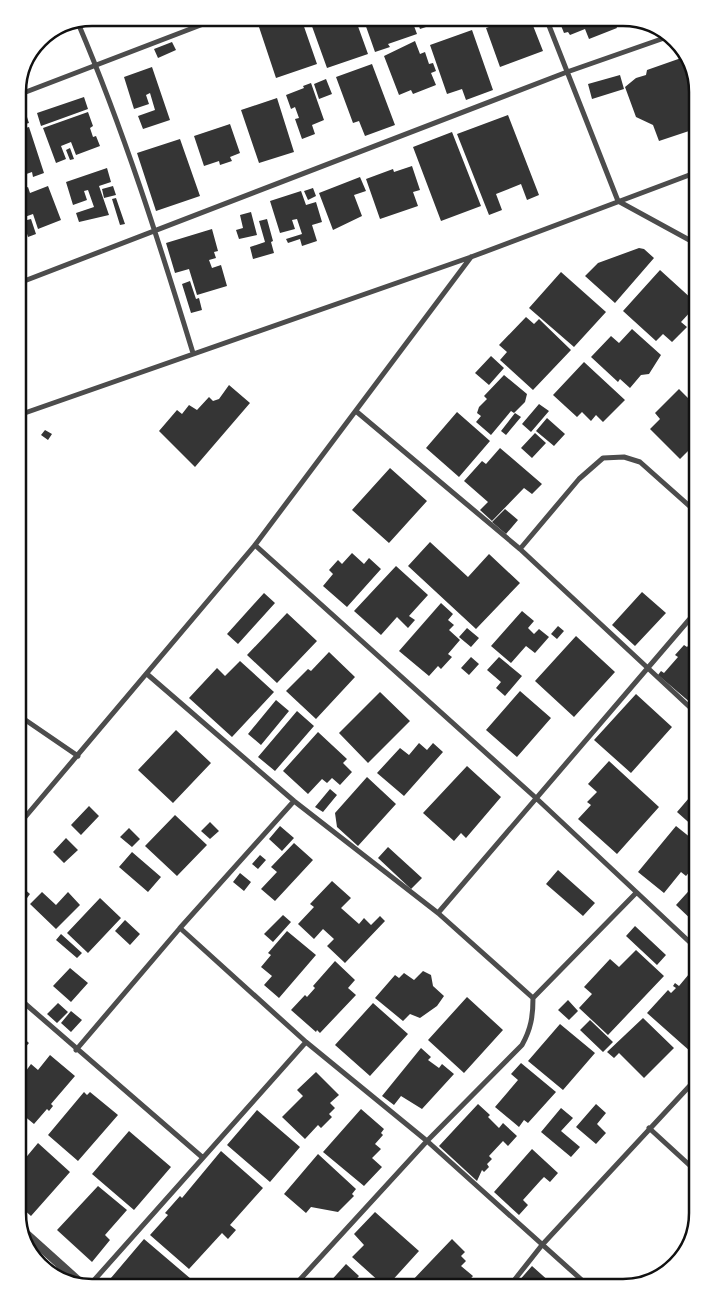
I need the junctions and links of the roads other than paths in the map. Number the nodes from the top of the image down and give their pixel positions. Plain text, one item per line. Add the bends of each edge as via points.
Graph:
1 (198, 26) edge
2 (549, 26) edge
3 (80, 28) edge
4 (662, 39) edge
5 (96, 66) junction
6 (567, 72) junction
7 (26, 92) edge
8 (689, 175) edge
9 (618, 201) junction
10 (156, 231) junction
11 (689, 240) edge
12 (471, 257) junction
13 (26, 280) edge
14 (193, 353) junction
15 (357, 412) junction
16 (26, 413) edge
17 (689, 506) edge
18 (255, 546) junction
19 (520, 549) junction
20 (689, 620) edge
21 (647, 668) junction
22 (147, 674) junction
23 (689, 706) edge
24 (26, 720) edge
25 (78, 756) junction
26 (536, 798) junction
27 (294, 802) junction
28 (26, 816) edge
29 (636, 893) junction
30 (438, 913) junction
31 (180, 928) junction
32 (689, 942) edge
33 (533, 998) junction
34 (26, 1005) edge
35 (306, 1042) junction
36 (76, 1050) junction
37 (689, 1086) edge
38 (649, 1128) junction
39 (427, 1142) junction
40 (202, 1157) junction
41 (689, 1165) edge
42 (31, 1238) edge
43 (542, 1245) junction
44 (72, 1275) edge
45 (95, 1279) edge
46 (301, 1279) edge
47 (515, 1279) edge
48 (581, 1279) edge

1 - 5 street
2 - 6 street
3 - 5 street
4 - 6 street
5 - 7 street
5 - 10 street
6 - 9 street
6 - 10 street
8 - 9 street
9 - 11 street
9 - 12 street
10 - 13 street
10 - 14 street
12 - 14 street
12 - 15 street
14 - 16 street
15 - 18 street
15 - 19 street
17 - 19 street via 640,462 624,457 602,458 579,479
18 - 22 street
18 - 26 street
19 - 21 street
20 - 21 street
21 - 23 street
21 - 26 street
22 - 25 street
22 - 27 street
24 - 25 street
25 - 28 street
26 - 29 street
26 - 30 street
27 - 30 street
27 - 31 street
29 - 32 street
29 - 33 street
30 - 33 street
31 - 35 street
31 - 36 street
33 - 39 street via 530,1032 522,1045
34 - 36 street
35 - 39 street
35 - 40 street
36 - 40 street
37 - 38 street
38 - 41 street
38 - 43 street
39 - 43 street
39 - 46 street
40 - 45 street
42 - 44 street
43 - 47 street
43 - 48 street

